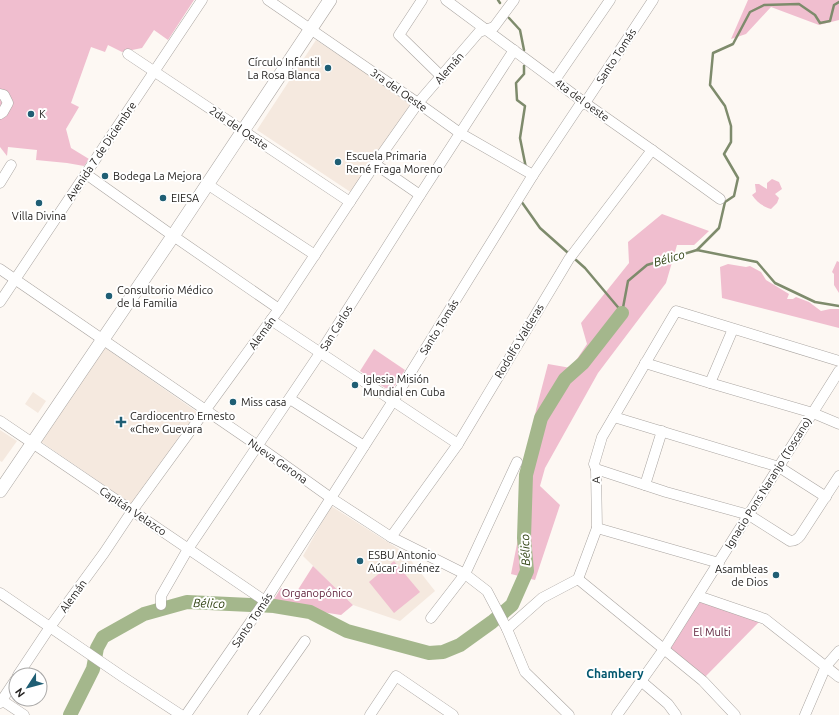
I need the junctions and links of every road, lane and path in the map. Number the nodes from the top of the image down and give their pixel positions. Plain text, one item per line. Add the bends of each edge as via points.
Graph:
1 (202, 0) edge
2 (268, 0) edge
3 (322, 0) edge
4 (330, 0) edge
5 (422, 0) edge
6 (446, 0) edge
7 (514, 0) edge
8 (610, 0) edge
9 (653, 0) edge
10 (308, 28) junction
11 (487, 29) junction
12 (514, 50) junction
13 (128, 54) dead end
14 (154, 71) junction
15 (442, 77) junction
16 (555, 80) junction
17 (0, 94) edge
18 (418, 103) junction
19 (585, 103) junction
20 (0, 114) edge
21 (241, 129) junction
22 (460, 133) junction
23 (652, 150) junction
24 (375, 164) junction
25 (11, 166) dead end
26 (86, 174) junction
27 (533, 175) junction
28 (0, 183) edge
29 (207, 184) junction
30 (420, 194) junction
31 (720, 199) dead end
32 (350, 202) junction
33 (171, 235) junction
34 (315, 255) junction
35 (0, 269) edge
36 (15, 280) junction
37 (0, 302) edge
38 (279, 309) junction
39 (271, 320) junction
40 (733, 329) junction
41 (100, 339) junction
42 (320, 353) junction
43 (839, 361) edge
44 (646, 363) junction
45 (839, 371) edge
46 (710, 383) junction
47 (290, 399) junction
48 (393, 401) junction
49 (205, 411) junction
50 (813, 413) junction
51 (614, 416) junction
52 (0, 421) edge
53 (839, 424) edge
54 (662, 431) junction
55 (30, 441) junction
56 (458, 444) junction
57 (258, 446) junction
58 (364, 446) junction
59 (517, 462) dead end
60 (778, 467) junction
61 (596, 468) junction
62 (839, 476) edge
63 (0, 480) edge
64 (645, 485) junction
65 (0, 492) edge
66 (826, 496) junction
67 (331, 498) junction
68 (132, 511) junction
69 (749, 515) junction
70 (597, 528) junction
71 (391, 537) junction
72 (188, 549) junction
73 (719, 563) junction
74 (465, 574) junction
75 (578, 580) junction
76 (0, 593) edge
77 (698, 596) junction
78 (265, 601) junction
79 (161, 605) dead end
80 (431, 618) dead end
81 (50, 627) junction
82 (506, 627) junction
83 (305, 640) dead end
84 (664, 649) junction
85 (839, 651) edge
86 (826, 666) junction
87 (23, 667) edge
88 (839, 677) edge
89 (641, 681) junction
90 (8, 691) edge
91 (1, 701) edge
92 (24, 715) edge
93 (181, 715) edge
94 (186, 715) edge
95 (253, 715) edge
96 (370, 715) edge
97 (453, 715) edge
98 (569, 715) edge
99 (617, 715) edge
100 (676, 715) edge
101 (735, 715) edge
102 (805, 715) edge

1 - 14 street, Avenida 7 de Diciembre
2 - 10 street, 3ra del Oeste
3 - 10 main road
4 - 10 main road
5 - 15 street via 400,35
6 - 11 street, 4ta del oeste
7 - 11 street, Alemán via 494,27
8 - 16 street
9 - 19 street, Santo Tomás
10 - 18 street, 3ra del Oeste
10 - 21 main road
11 - 12 street, 4ta del oeste
11 - 15 street, Alemán via 480,32
12 - 16 street, 4ta del oeste
12 - 22 street, San Carlos
13 - 14 street, 2da del Oeste
14 - 21 street, 2da del Oeste
14 - 26 street, Avenida 7 de Diciembre
15 - 18 street, Alemán
16 - 19 street, 4ta del oeste
17 - 20 street via 4,95 8,102
18 - 22 street, 3ra del Oeste
18 - 24 street, Alemán
19 - 23 street, 4ta del oeste
19 - 27 street, Santo Tomás via 580,106
21 - 29 main road
21 - 32 street, 2da del Oeste
21 - 33 main road
22 - 27 street, 3ra del Oeste
22 - 30 street, San Carlos
23 - 31 street, 4ta del oeste
23 - 56 street, Rodolfo Valderas via 569,259
24 - 30 street
24 - 32 street, Alemán
25 - 28 street
26 - 33 street
26 - 36 street, Avenida 7 de Diciembre
27 - 48 street, Santo Tomás
29 - 33 main road
29 - 34 street
30 - 42 street, San Carlos
32 - 34 street, Alemán
33 - 38 street
33 - 41 main road
34 - 38 street, Alemán
35 - 36 street, Nueva Gerona
36 - 37 street, Avenida 7 de Diciembre
36 - 41 street, Nueva Gerona
38 - 39 street, Alemán
39 - 42 street
39 - 49 street, Alemán
40 - 43 street
40 - 44 street, A via 676,311
40 - 46 street
41 - 49 street, Nueva Gerona
41 - 55 main road
42 - 47 street, San Carlos
42 - 48 street
44 - 46 street
44 - 51 street, A
45 - 50 street, Ignacio Pons Naranjo (Toscano)
46 - 50 street
47 - 57 street, San Carlos
47 - 58 street
48 - 56 street
48 - 58 street, Santo Tomás
49 - 57 street, Nueva Gerona
49 - 68 street, Alemán
50 - 53 street
50 - 60 street, Ignacio Pons Naranjo (Toscano)
51 - 54 street
51 - 61 street, A via 602,437 594,464
52 - 55 street, Capitán Velazco
54 - 60 street
54 - 64 street
55 - 63 main road
55 - 65 main road
55 - 68 street, Capitán Velazco
56 - 71 street, Rodolfo Valderas
57 - 67 street, Nueva Gerona
57 - 72 street, San Carlos
58 - 67 street, Santo Tomás
59 - 74 street
60 - 66 street
60 - 69 street, Ignacio Pons Naranjo (Toscano)
61 - 64 street
61 - 70 street, A
62 - 66 street
64 - 69 street
66 - 69 street via 798,539 790,542
67 - 71 street, Nueva Gerona
67 - 78 street, Santo Tomás
68 - 72 street, Capitán Velazco
68 - 81 street, Alemán
69 - 73 street, Ignacio Pons Naranjo (Toscano)
70 - 73 street
70 - 75 street, A
71 - 74 street, Nueva Gerona
72 - 78 street, Capitán Velazco
72 - 79 street, San Carlos via 160,596
73 - 77 street, Ignacio Pons Naranjo (Toscano)
74 - 80 street
74 - 82 street, Nueva Gerona via 487,591
75 - 82 street via 542,598
75 - 84 street
76 - 81 street
77 - 84 street, Ignacio Pons Naranjo (Toscano)
77 - 86 street via 765,619
78 - 94 street, Santo Tomás
81 - 87 street, Alemán
81 - 93 street
82 - 98 street, Nueva Gerona via 524,672
83 - 95 street
84 - 89 street, Ignacio Pons Naranjo (Toscano)
84 - 101 street via 703,681
85 - 86 street
86 - 88 street
86 - 102 street
89 - 99 street, Ignacio Pons Naranjo (Toscano)
89 - 100 street via 668,704
90 - 91 street
91 - 92 street
96 - 97 street via 396,676

